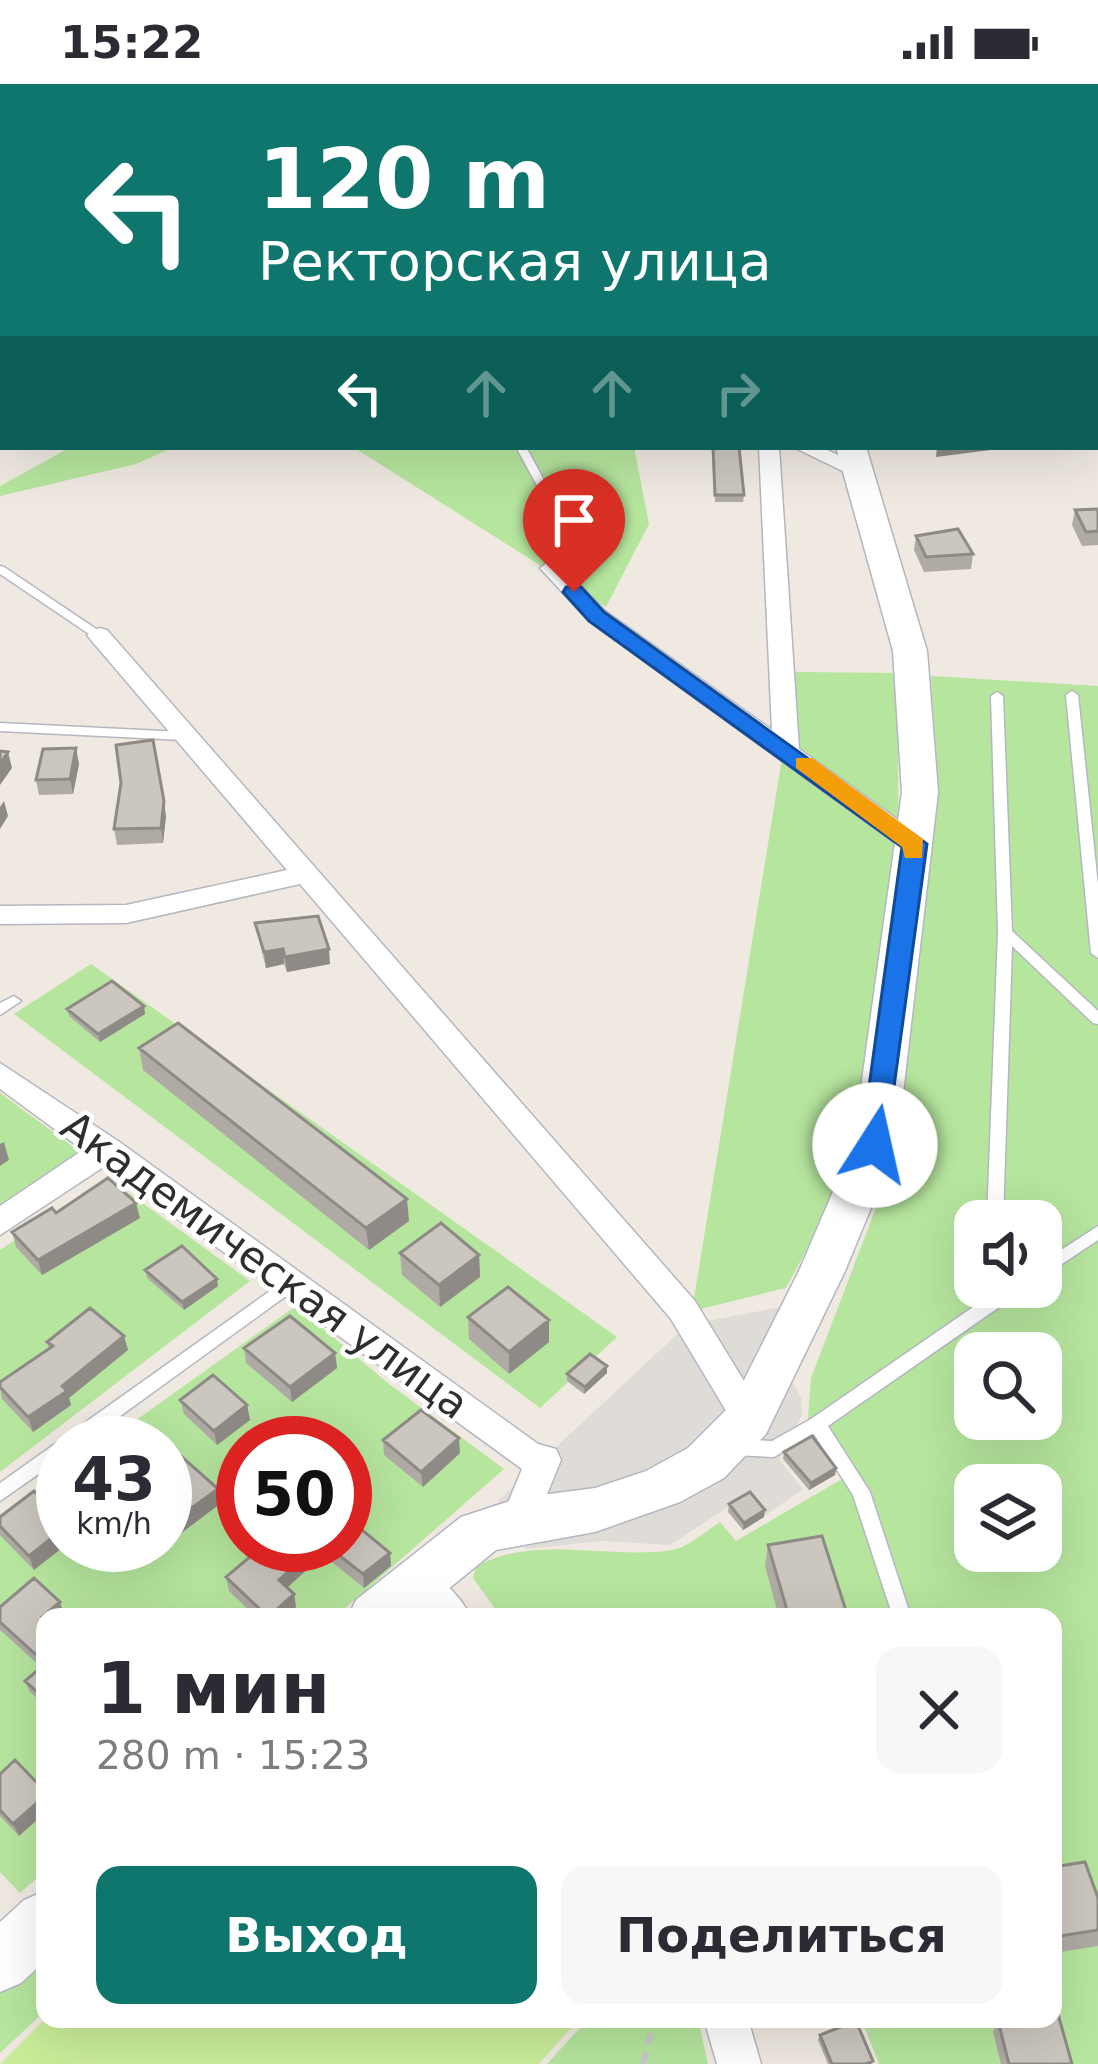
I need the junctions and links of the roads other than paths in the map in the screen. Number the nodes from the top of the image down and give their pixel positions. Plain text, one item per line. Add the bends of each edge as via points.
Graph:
1 (523, 450) edge
2 (767, 450) edge
3 (817, 450) edge
4 (854, 458) edge
5 (551, 568) joint
6 (0, 569) edge
7 (99, 635) joint
8 (1072, 695) dead end
9 (997, 696) dead end
10 (0, 727) edge
11 (183, 736) junction
12 (786, 749) junction
13 (914, 844) junction
14 (307, 874) junction
15 (0, 915) edge
16 (1005, 932) junction
17 (1098, 953) edge
18 (1098, 1019) edge
19 (0, 1075) edge
20 (106, 1149) junction
21 (996, 1200) edge
22 (0, 1222) edge
23 (1098, 1232) edge
24 (1062, 1257) edge
25 (291, 1283) junction
26 (974, 1308) edge
27 (106, 1416) edge
28 (817, 1424) junction
29 (737, 1433) junction
30 (36, 1467) edge
31 (0, 1493) edge
32 (520, 1520) junction
33 (414, 1581) junction
34 (385, 1608) edge
35 (442, 1608) edge
36 (899, 1608) edge
37 (729, 2028) edge
38 (739, 2064) edge

1 - 5 lane via 551,502
2 - 12 street
3 - 4 street
4 - 13 main road via 910,651 920,792
5 - 12 street via 596,616
6 - 7 lane
7 - 11 street
8 - 17 lane
9 - 16 lane
10 - 11 lane
11 - 14 street
12 - 13 street
13 - 29 main road via 875,1145 822,1271
14 - 15 street via 126,914
14 - 29 street via 683,1310
16 - 18 lane
16 - 21 lane
19 - 20 street, Академическая улица
20 - 22 street
20 - 25 street, Академическая улица
23 - 24 lane
25 - 27 lane
25 - 32 street, Академическая улица via 543,1460
26 - 28 lane
28 - 29 lane via 774,1449
28 - 36 lane via 861,1492
29 - 32 main road via 706,1463 632,1499
30 - 31 lane
32 - 33 main road via 479,1532
33 - 34 main road
33 - 35 street
37 - 38 street

